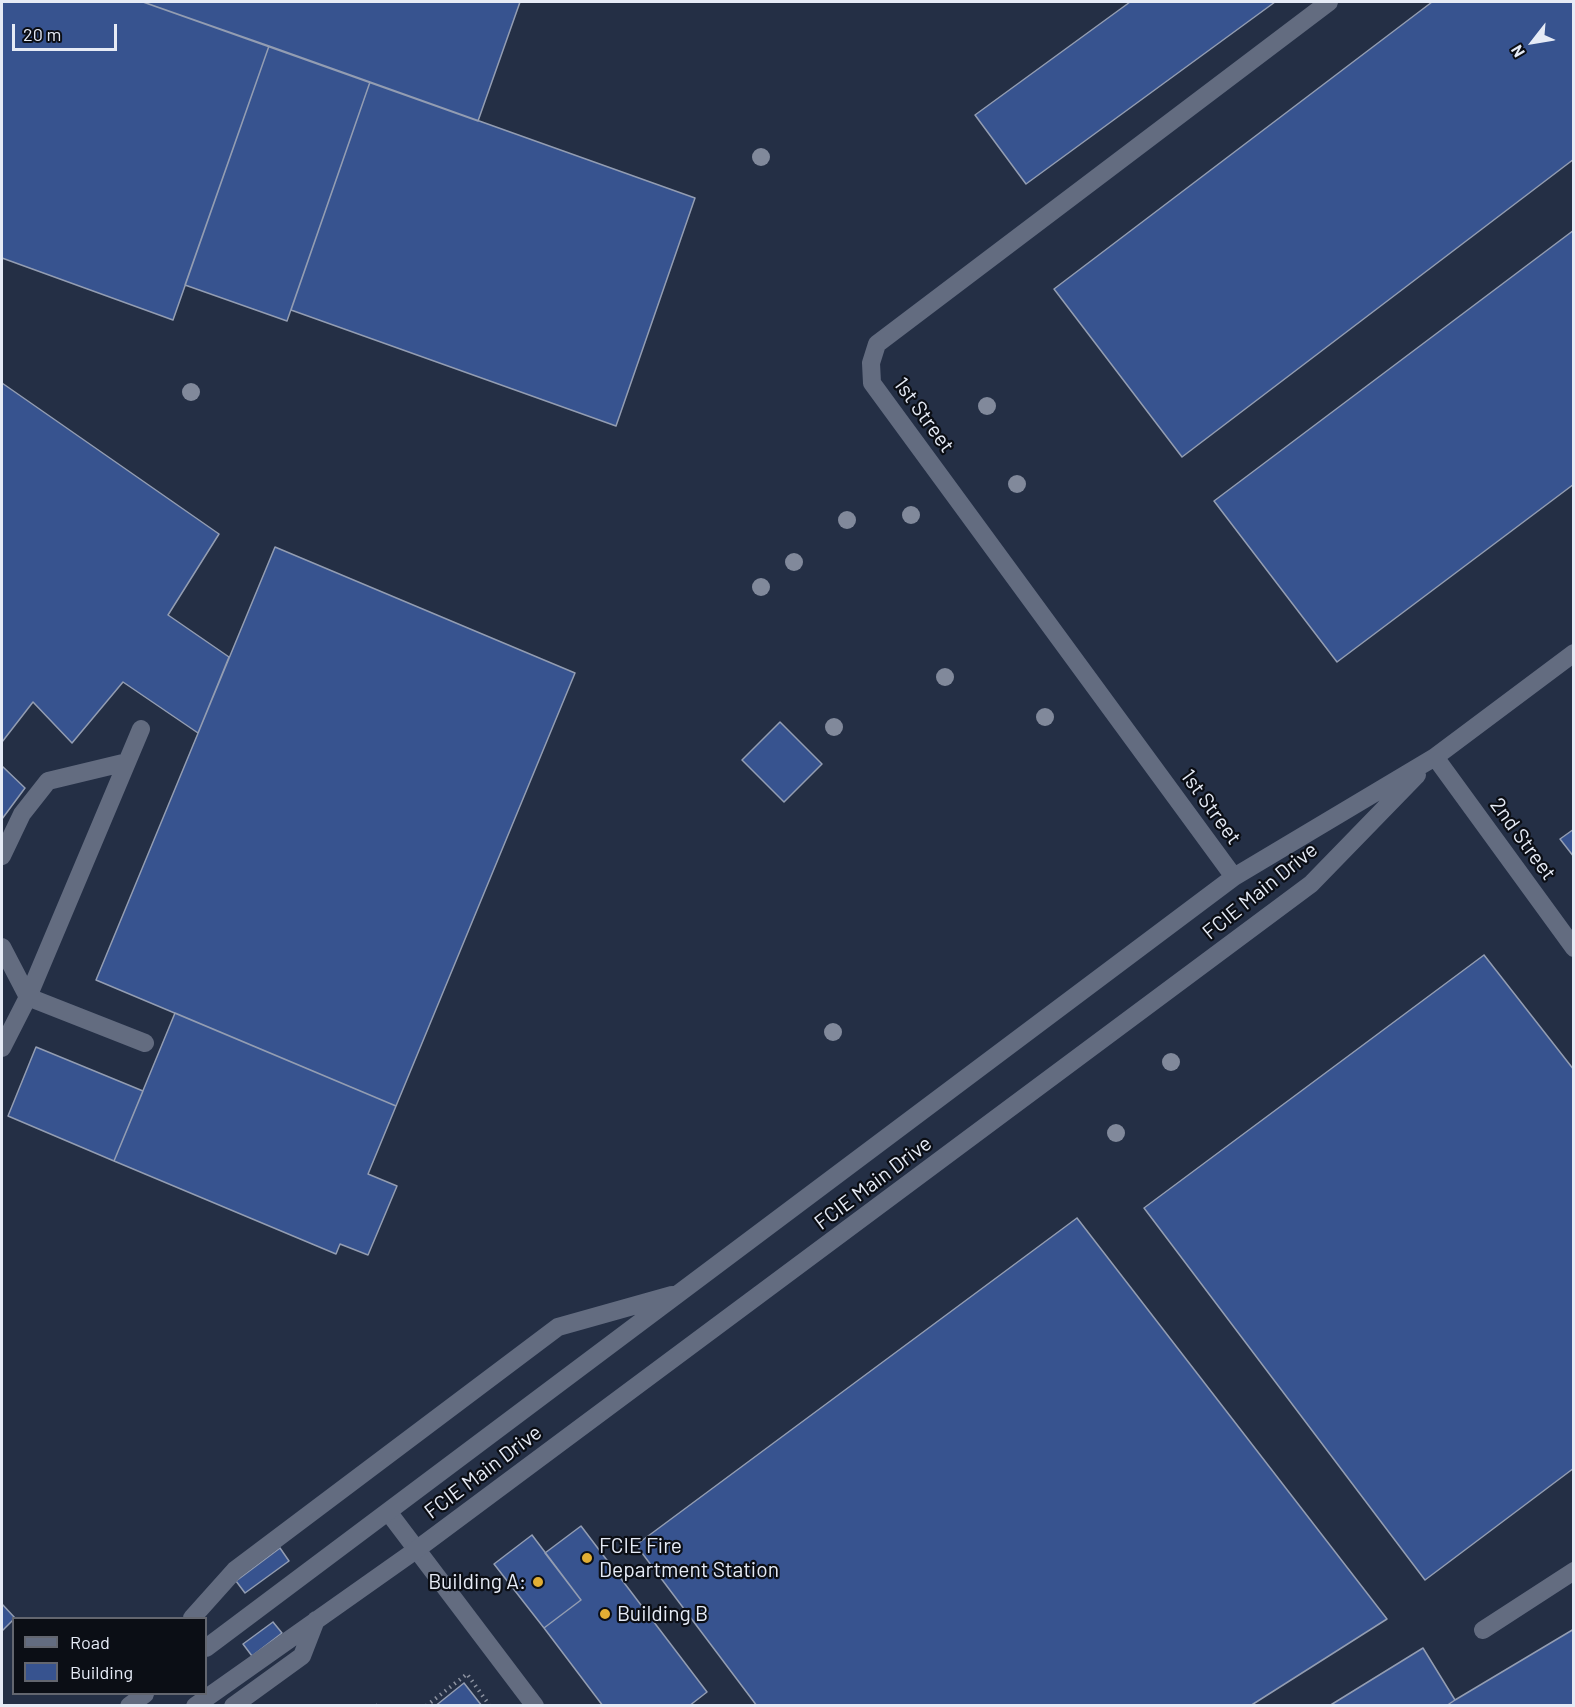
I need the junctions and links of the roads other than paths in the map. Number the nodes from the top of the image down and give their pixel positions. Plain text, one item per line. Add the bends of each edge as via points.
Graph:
1 (1329, 2) edge
2 (1574, 653) edge
3 (141, 729) dead end
4 (1435, 757) junction
5 (127, 762) junction
6 (2, 856) edge
7 (1234, 877) junction
8 (2, 947) edge
9 (1574, 948) edge
10 (28, 997) junction
11 (145, 1043) dead end
12 (2, 1048) edge
13 (683, 1292) junction
14 (389, 1513) junction
15 (416, 1550) junction
16 (1574, 1571) edge
17 (193, 1617) edge
18 (316, 1620) junction
19 (1483, 1630) dead end
20 (207, 1647) edge
21 (144, 1695) edge
22 (129, 1706) edge
23 (195, 1706) edge
24 (233, 1706) edge
25 (535, 1706) edge

1 - 7 street, 1st Street via 877,344 871,363 872,383
2 - 4 street, FCIE Main Drive
3 - 5 street
4 - 7 street, FCIE Main Drive
4 - 9 street, 2nd Street
4 - 15 street, FCIE Main Drive via 1311,884
5 - 6 street via 48,781 22,814
5 - 10 street
7 - 13 street, FCIE Main Drive
8 - 10 street
10 - 11 street
10 - 12 street
13 - 14 street, FCIE Main Drive
13 - 17 street, FCIE Main Drive via 558,1327 235,1570
14 - 15 street
14 - 20 street, FCIE Main Drive
15 - 18 street, FCIE Main Drive
15 - 25 street
16 - 19 street
18 - 23 street, FCIE Main Drive
18 - 24 street via 302,1656
21 - 22 street

